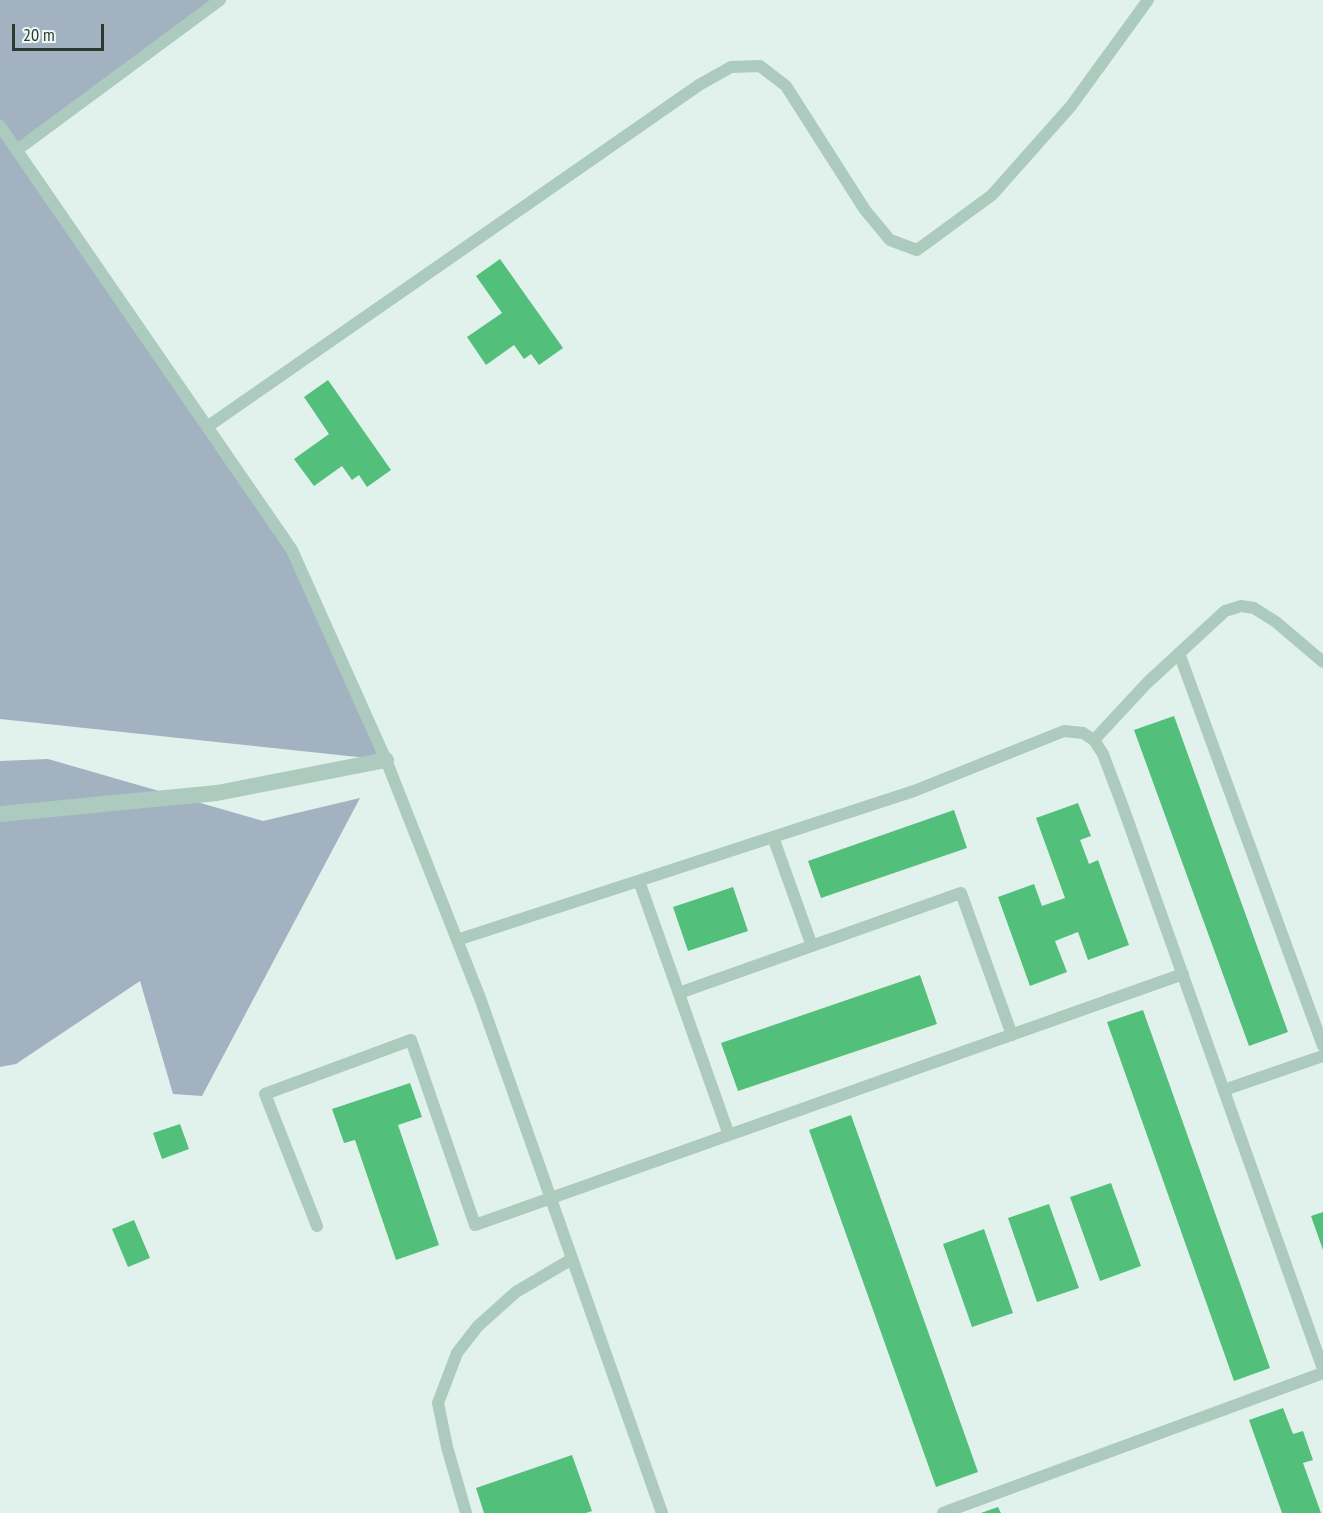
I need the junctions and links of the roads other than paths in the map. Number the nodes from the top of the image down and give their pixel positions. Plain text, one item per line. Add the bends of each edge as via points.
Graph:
1 (220, 0) edge
2 (1148, 0) edge
3 (0, 126) edge
4 (17, 150) junction
5 (207, 427) junction
6 (1179, 653) junction
7 (1323, 662) edge
8 (1094, 740) junction
9 (386, 760) junction
10 (0, 814) edge
11 (772, 837) junction
12 (639, 881) junction
13 (457, 940) junction
14 (812, 946) junction
15 (1183, 974) junction
16 (679, 993) junction
17 (1012, 1035) junction
18 (1323, 1046) edge
19 (1323, 1056) edge
20 (1224, 1090) junction
21 (729, 1135) junction
22 (550, 1199) junction
23 (317, 1226) dead end
24 (572, 1259) junction
25 (1323, 1369) edge
26 (1323, 1373) edge
27 (466, 1513) edge
28 (662, 1513) edge
29 (944, 1513) edge

1 - 4 lane
2 - 5 lane via 1071,106 992,195 917,250 890,240 865,210 786,86 760,66 731,67 699,85
3 - 4 lane
4 - 5 lane
5 - 9 lane via 292,550
6 - 7 lane via 1225,611 1241,606 1254,608 1276,622
6 - 8 lane
6 - 18 lane
8 - 11 lane via 1083,733 1065,732 914,791
8 - 15 lane via 1119,796
9 - 10 street via 217,793
9 - 13 lane
11 - 12 lane
11 - 14 lane
12 - 13 lane
12 - 16 lane
13 - 22 lane
14 - 16 lane
14 - 17 lane via 961,893
15 - 17 lane
15 - 20 lane
16 - 21 lane
17 - 21 lane
19 - 20 lane
20 - 25 lane
21 - 22 lane
22 - 23 lane via 475,1225 411,1040 265,1094
22 - 24 lane
24 - 27 lane via 516,1292 478,1326 457,1353 438,1403
24 - 28 lane
26 - 29 lane

